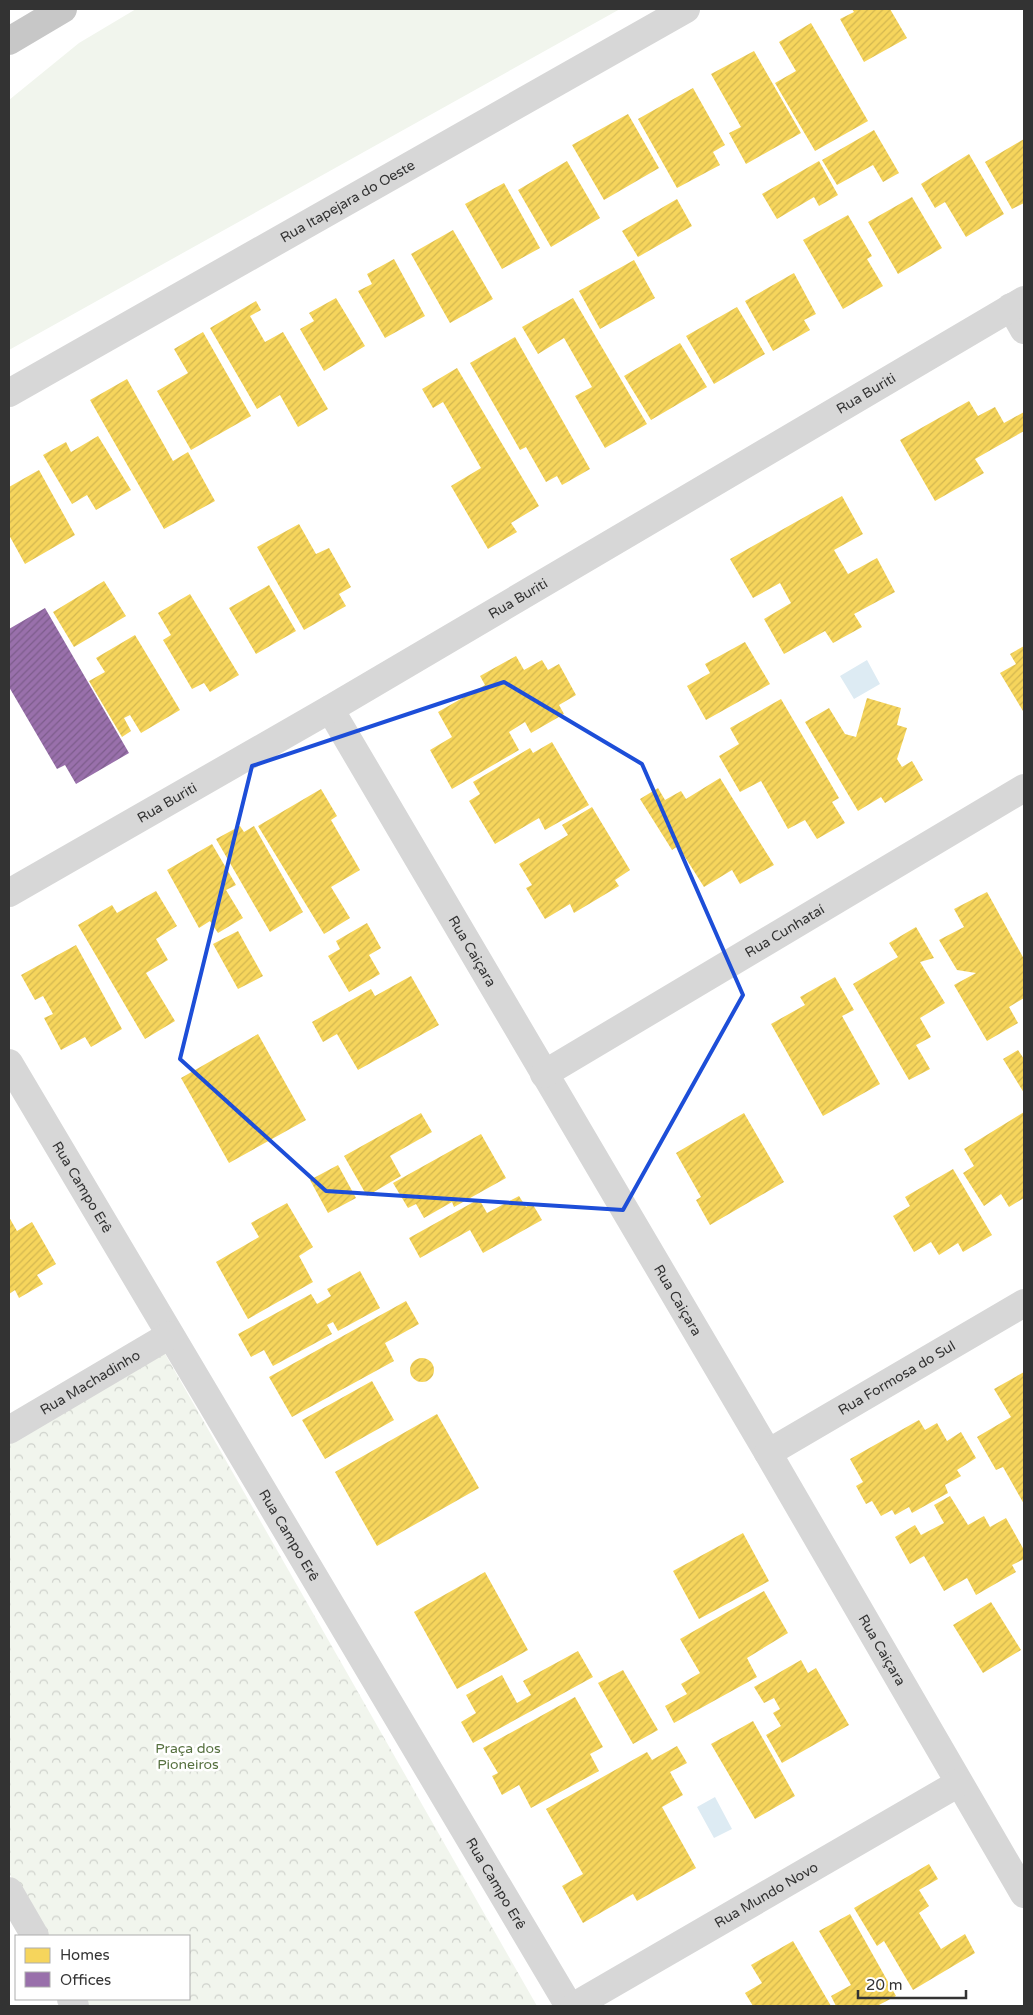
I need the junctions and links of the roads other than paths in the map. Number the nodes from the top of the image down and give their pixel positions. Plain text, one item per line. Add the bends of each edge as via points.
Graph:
1 (63, 9) edge
2 (686, 9) edge
3 (9, 41) edge
4 (1017, 303) edge
5 (1024, 330) edge
6 (9, 393) edge
7 (330, 709) junction
8 (1024, 788) edge
9 (9, 892) edge
10 (9, 1063) edge
11 (544, 1074) junction
12 (1024, 1303) edge
13 (170, 1335) junction
14 (9, 1430) edge
15 (768, 1453) junction
16 (959, 1783) junction
17 (9, 1892) edge
18 (1024, 1894) edge
19 (34, 1935) edge
20 (569, 2006) edge
21 (574, 2006) edge

1 - 3 highway
2 - 6 street, Rua Itapejara do Oeste
4 - 5 street
4 - 7 street, Rua Buriti
7 - 9 street, Rua Buriti
7 - 11 street, Rua Caiçara
8 - 11 street, Rua Cunhataí
10 - 13 street, Rua Campo Erê
11 - 15 street, Rua Caiçara
12 - 15 street, Rua Formosa do Sul
13 - 14 street, Rua Machadinho
13 - 20 street, Rua Campo Erê
15 - 16 street, Rua Caiçara
16 - 18 street, Rua Caiçara
16 - 21 street, Rua Mundo Novo
17 - 19 street

